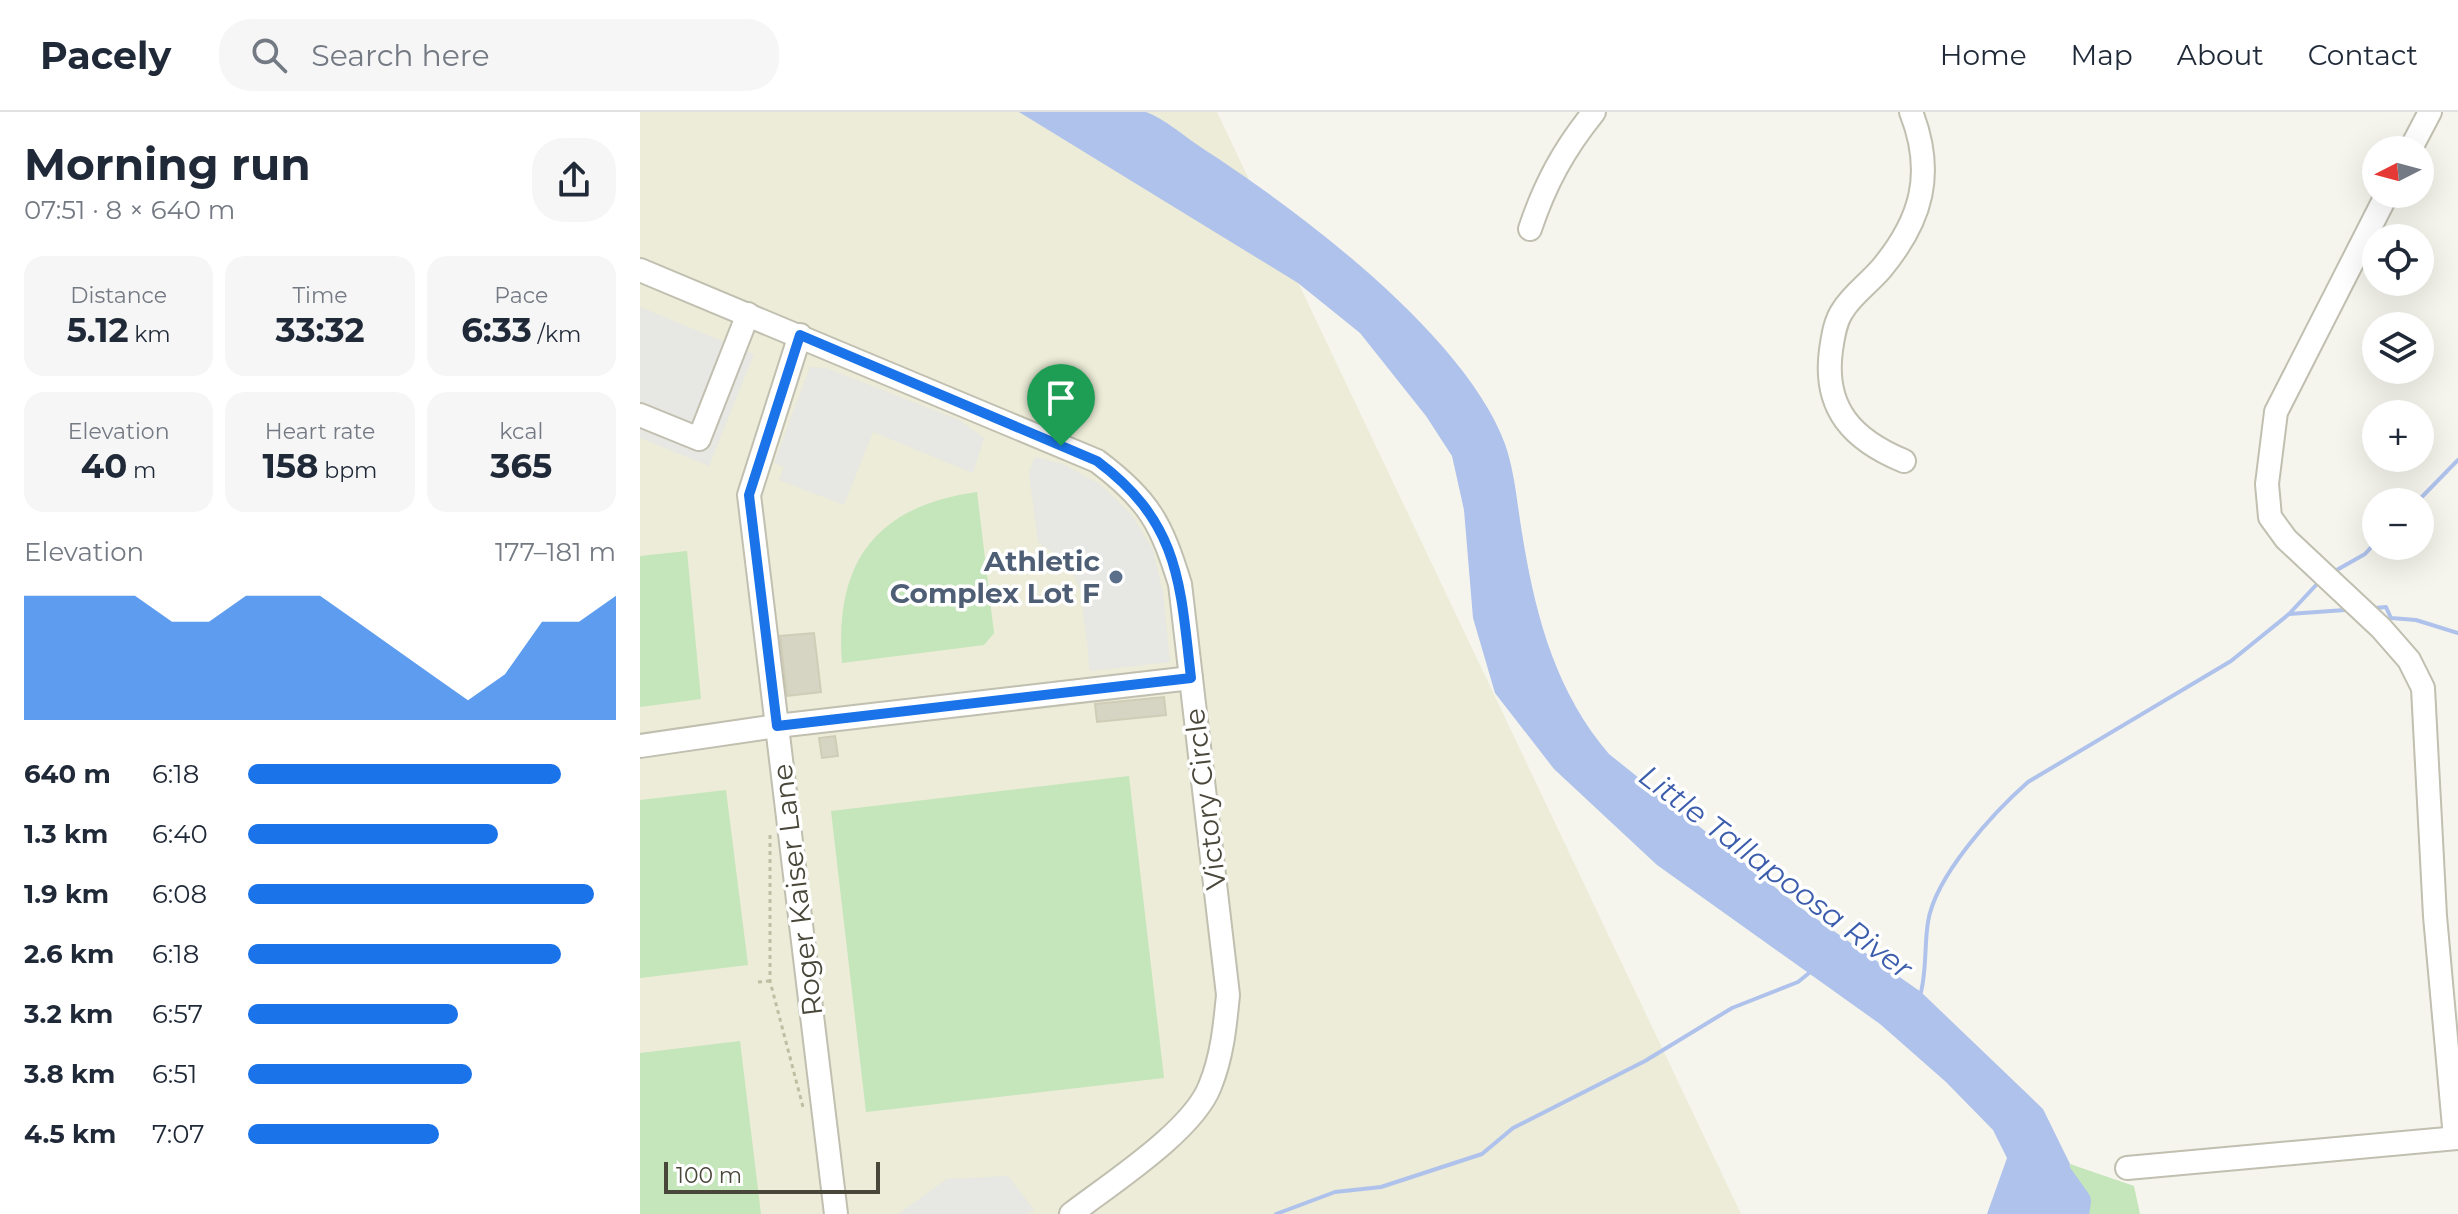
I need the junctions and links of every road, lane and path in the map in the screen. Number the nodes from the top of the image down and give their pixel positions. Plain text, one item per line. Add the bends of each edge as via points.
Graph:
1 (1594, 112) edge
2 (1911, 112) edge
3 (2430, 112) edge
4 (2417, 136) edge
5 (2380, 208) edge
6 (1530, 229) dead end
7 (640, 270) edge
8 (748, 314) junction
9 (800, 335) junction
10 (640, 415) edge
11 (1904, 461) dead end
12 (1191, 678) junction
13 (777, 726) junction
14 (640, 746) edge
15 (770, 829) dead end
16 (770, 981) junction
17 (758, 982) dead end
18 (805, 1113) dead end
19 (2456, 1138) edge
20 (2127, 1168) dead end
21 (836, 1214) edge
22 (1071, 1214) edge

1 - 6 street via 1547,180
2 - 11 street via 1925,168 1917,211 1900,245 1843,310 1830,364 1839,414 1874,449
3 - 4 street
5 - 19 street via 2276,412 2267,484 2270,517 2286,539 2381,628 2409,660 2423,688 2435,916
7 - 8 street, Victory Circle
8 - 9 street, Victory Circle
8 - 10 street via 699,439
9 - 12 street, Victory Circle via 1097,461 1128,484 1163,530 1180,584
9 - 13 street, Roger Kaiser Lane via 749,495
12 - 13 street
12 - 22 street, Victory Circle via 1228,995 1225,1034 1210,1089 1173,1135
13 - 14 street
13 - 21 street, Roger Kaiser Lane
15 - 16 path
16 - 17 path
16 - 18 path
19 - 20 street

